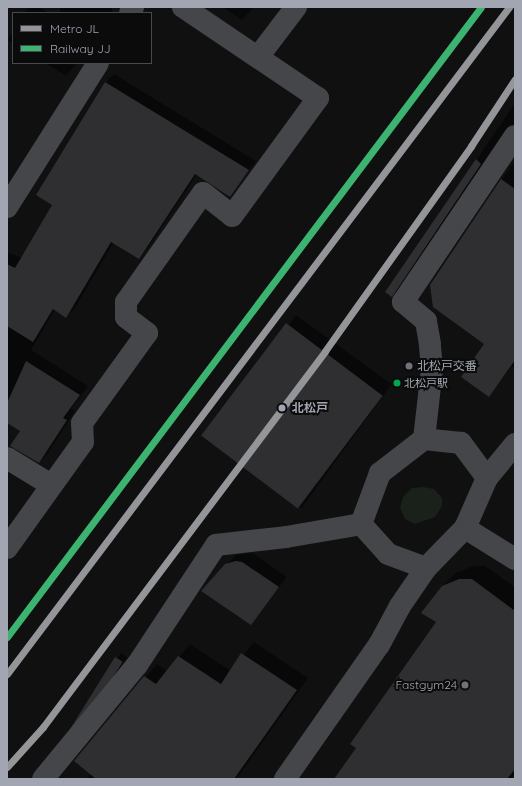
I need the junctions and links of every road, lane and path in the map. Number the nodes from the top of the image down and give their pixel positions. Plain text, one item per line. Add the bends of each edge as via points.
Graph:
1 (183, 7) edge
2 (296, 7) edge
3 (258, 56) junction
4 (97, 64) edge
5 (515, 136) edge
6 (7, 207) edge
7 (424, 439) junction
8 (515, 444) edge
9 (7, 458) edge
10 (487, 478) junction
11 (51, 486) junction
12 (360, 524) junction
13 (465, 528) junction
14 (7, 548) edge
15 (515, 560) edge
16 (426, 568) junction
17 (43, 779) edge
18 (286, 779) edge

1 - 3 street
2 - 3 street
3 - 11 street via 318,98 232,216 203,193 126,302 126,317 147,333 82,423 83,442
4 - 6 street
5 - 7 street via 404,302 426,321 430,344 432,369
7 - 10 street via 461,444
7 - 12 street via 380,473
8 - 10 street
9 - 11 street
10 - 13 street
11 - 14 street
12 - 16 street via 388,554
12 - 17 street via 286,537 216,545 137,665
13 - 15 street
13 - 16 street
16 - 18 street via 400,606 379,645

